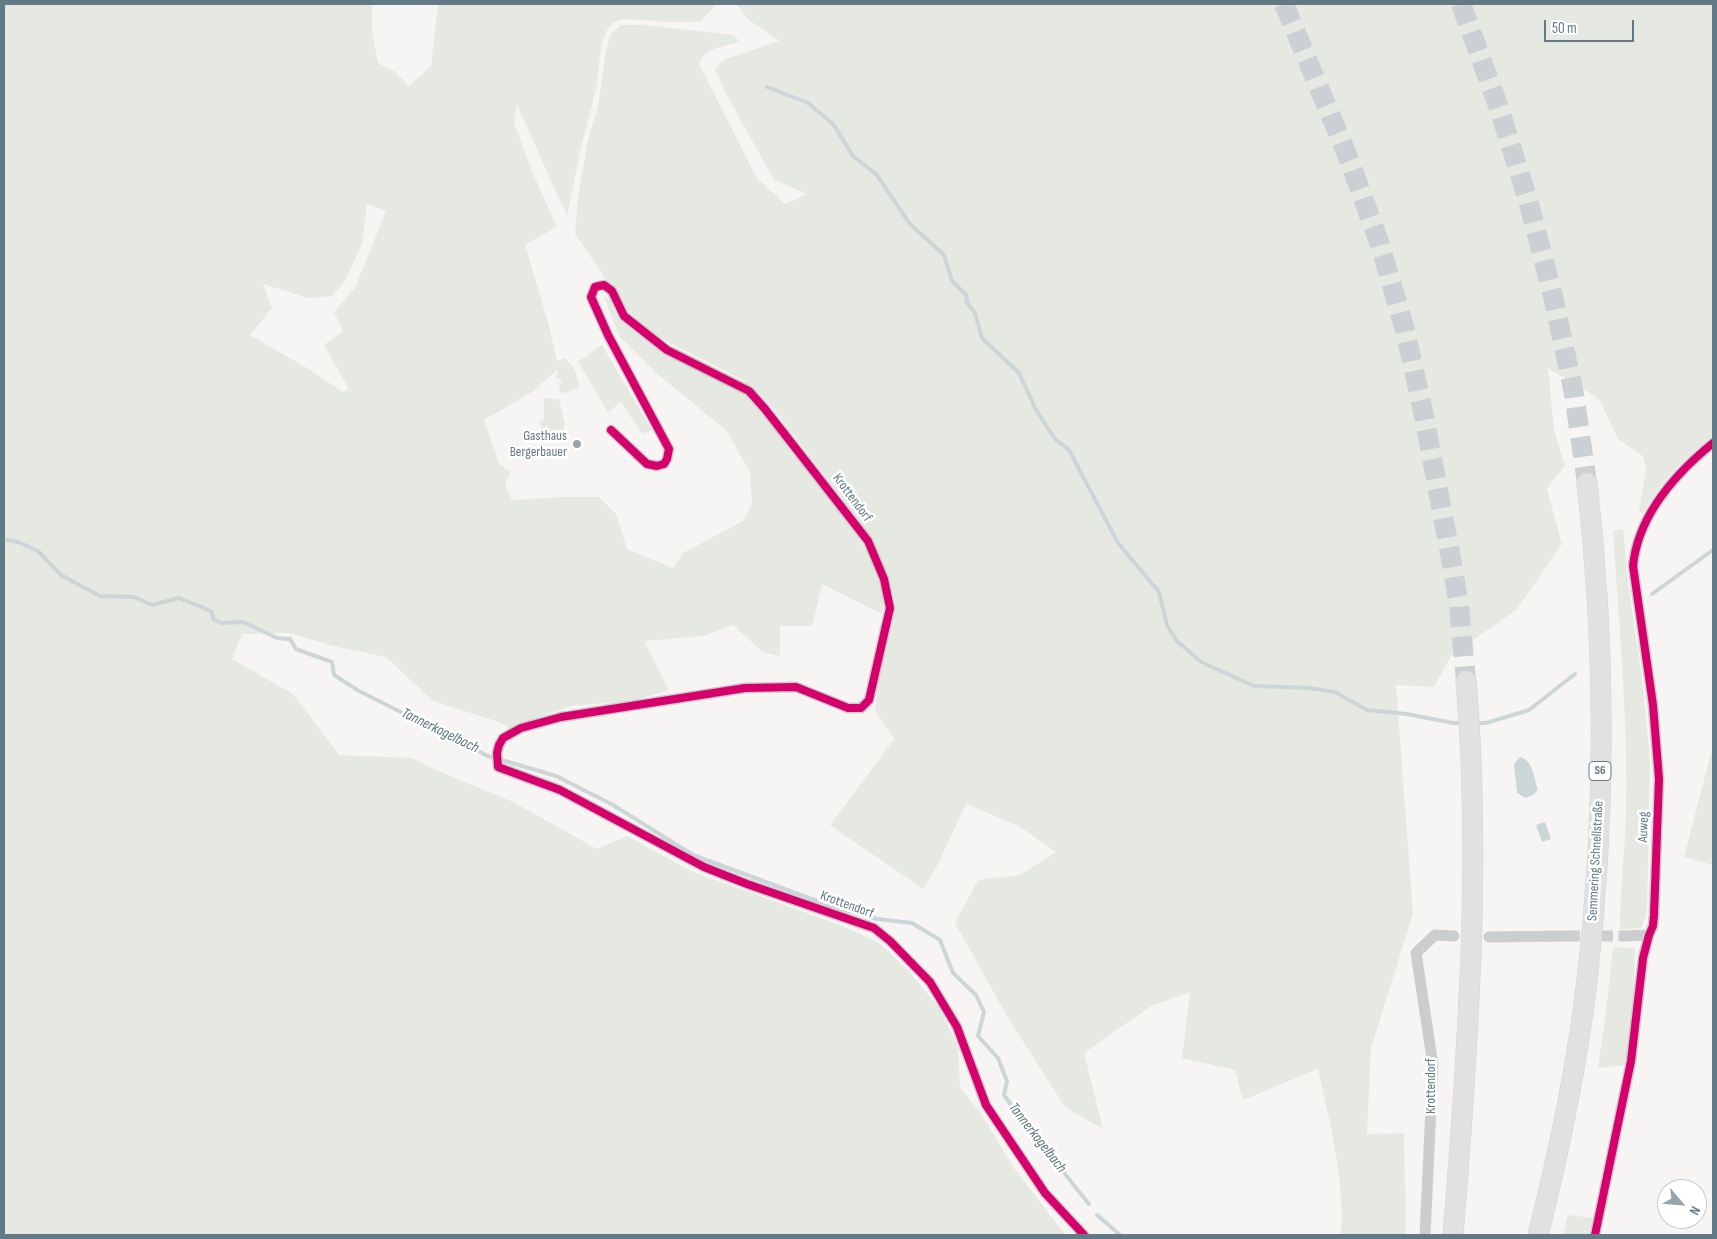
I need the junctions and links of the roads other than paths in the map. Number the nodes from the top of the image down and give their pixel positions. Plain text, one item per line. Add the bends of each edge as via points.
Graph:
1 (611, 430) dead end
2 (1713, 443) edge
3 (1587, 482) tunnel mouth
4 (1466, 681) tunnel mouth
5 (1649, 935) junction
6 (1454, 936) dead end
7 (1569, 936) tunnel mouth
8 (1624, 936) tunnel mouth
9 (1489, 937) dead end
10 (1084, 1235) edge
11 (1425, 1235) edge
12 (1453, 1235) edge
13 (1538, 1235) edge
14 (1595, 1235) edge

1 - 10 street, Krottendorf via 647,464 657,466 667,459 669,448 591,297 594,287 604,285 612,291 624,316 668,350 749,391 868,541 884,579 890,608 869,700 862,708 848,708 796,687 745,688 561,717 521,728 503,738 499,745 498,767 560,790 704,867 874,928 930,982 957,1027 986,1105 1045,1193
2 - 5 street, Auweg via 1678,474 1660,497 1634,551 1633,566 1653,705 1659,779 1654,915
3 - 13 highway, Semmering Schnellstraße / S6 via 1598,601 1601,728 1595,888 1587,981 1575,1058
4 - 12 highway via 1473,900 1464,1107
5 - 8 street
5 - 14 street, Auweg via 1643,958 1631,1061
6 - 11 street, Krottendorf via 1435,935 1416,953 1433,1065
7 - 9 street

